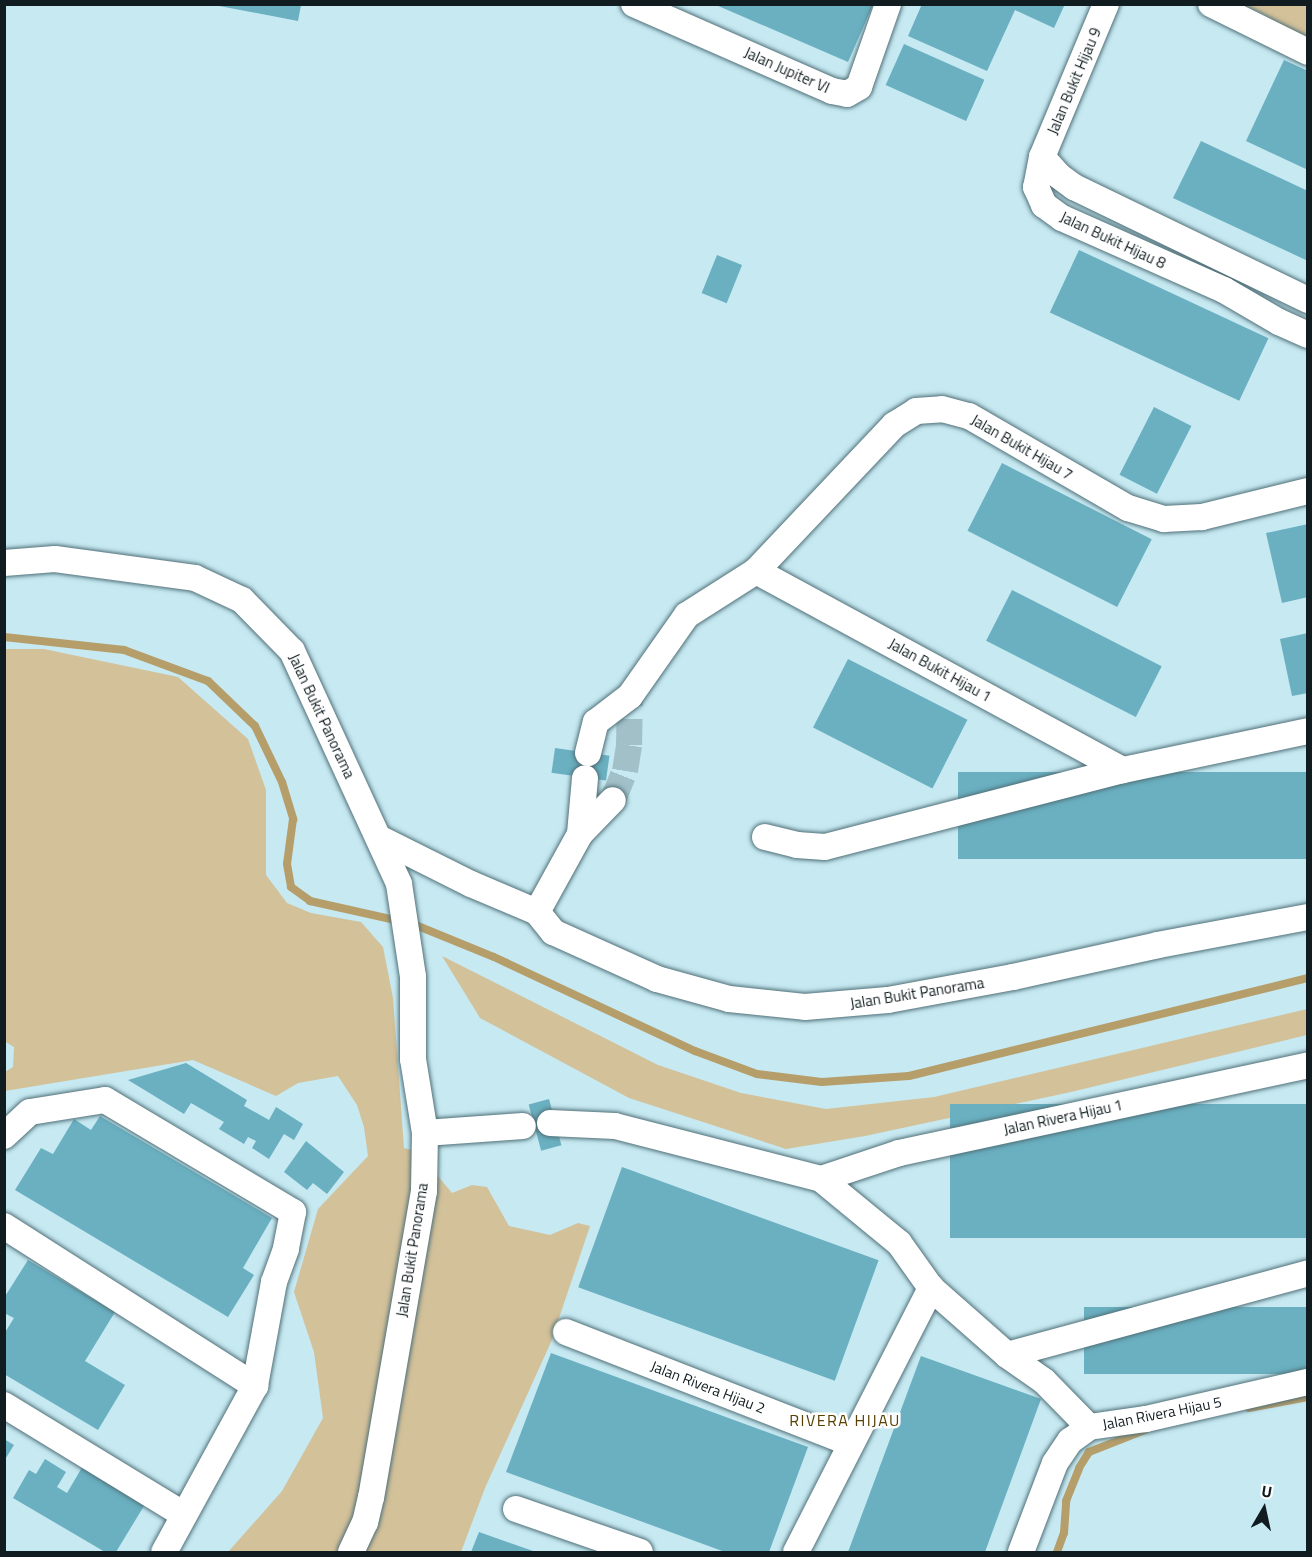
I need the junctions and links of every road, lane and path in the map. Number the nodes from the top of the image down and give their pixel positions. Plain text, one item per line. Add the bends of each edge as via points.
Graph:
1 (634, 4) edge
2 (888, 4) edge
3 (1106, 4) edge
4 (1211, 4) edge
5 (1308, 52) edge
6 (1042, 157) junction
7 (1308, 300) edge
8 (1308, 335) edge
9 (1308, 492) edge
10 (4, 563) edge
11 (756, 571) junction
12 (1308, 731) edge
13 (1123, 770) junction
14 (613, 800) tunnel mouth
15 (580, 834) junction
16 (765, 837) dead end
17 (379, 838) junction
18 (537, 912) junction
19 (1308, 917) edge
20 (1308, 1065) edge
21 (550, 1123) dead end
22 (524, 1126) dead end
23 (425, 1133) junction
24 (4, 1136) edge
25 (821, 1179) junction
26 (4, 1226) edge
27 (1308, 1273) edge
28 (931, 1288) junction
29 (566, 1332) dead end
30 (1007, 1355) junction
31 (1308, 1382) edge
32 (255, 1386) junction
33 (4, 1405) edge
34 (1089, 1427) junction
35 (850, 1443) junction
36 (516, 1509) dead end
37 (184, 1515) junction
38 (164, 1552) edge
39 (351, 1552) edge
40 (640, 1552) edge
41 (796, 1552) edge
42 (1021, 1552) edge

1 - 2 street, Jalan Jupiter VI via 832,91 847,94 859,87
3 - 6 street, Jalan Bukit Hijau 9
4 - 5 street
6 - 7 street, Jalan Bukit Hijau 8 via 1074,188
6 - 8 street, Jalan Bukit Hijau 8 via 1036,187 1044,205 1062,218 1224,290
9 - 11 street, Jalan Bukit Hijau 7 via 1202,517 1164,519 1128,508 969,416 942,409 916,411 894,425
10 - 17 street, Jalan Bukit Panorama via 56,559 195,578 242,600 292,651
11 - 13 street, Jalan Bukit Hijau 1
11 - 15 street, Jalan Bukit Hijau 7 via 687,615 630,696 596,722
12 - 13 street
13 - 16 street via 825,847
14 - 15 street
15 - 18 street
17 - 18 street, Jalan Bukit Panorama
17 - 23 street, Jalan Bukit Panorama via 399,884 413,977 413,1059
18 - 19 street, Jalan Bukit Panorama via 553,932 657,979 729,999 805,1007 888,1000
20 - 25 street, Jalan Rivera Hijau 1 via 899,1153
21 - 25 street via 615,1126
22 - 23 street
23 - 39 street, Jalan Bukit Panorama via 424,1191 379,1453 364,1522
24 - 32 street via 30,1112 105,1100 293,1212 274,1282
25 - 28 street via 899,1243
26 - 32 street
27 - 30 street
28 - 30 street
28 - 35 street
29 - 35 street, Jalan Rivera Hijau 2
30 - 34 street via 1044,1381
31 - 34 street, Jalan Rivera Hijau 5 via 1146,1419
32 - 37 street
33 - 37 street
34 - 42 street, Jalan Rivera Hijau 5 via 1070,1441 1055,1463
35 - 41 street
36 - 40 street
37 - 38 street

